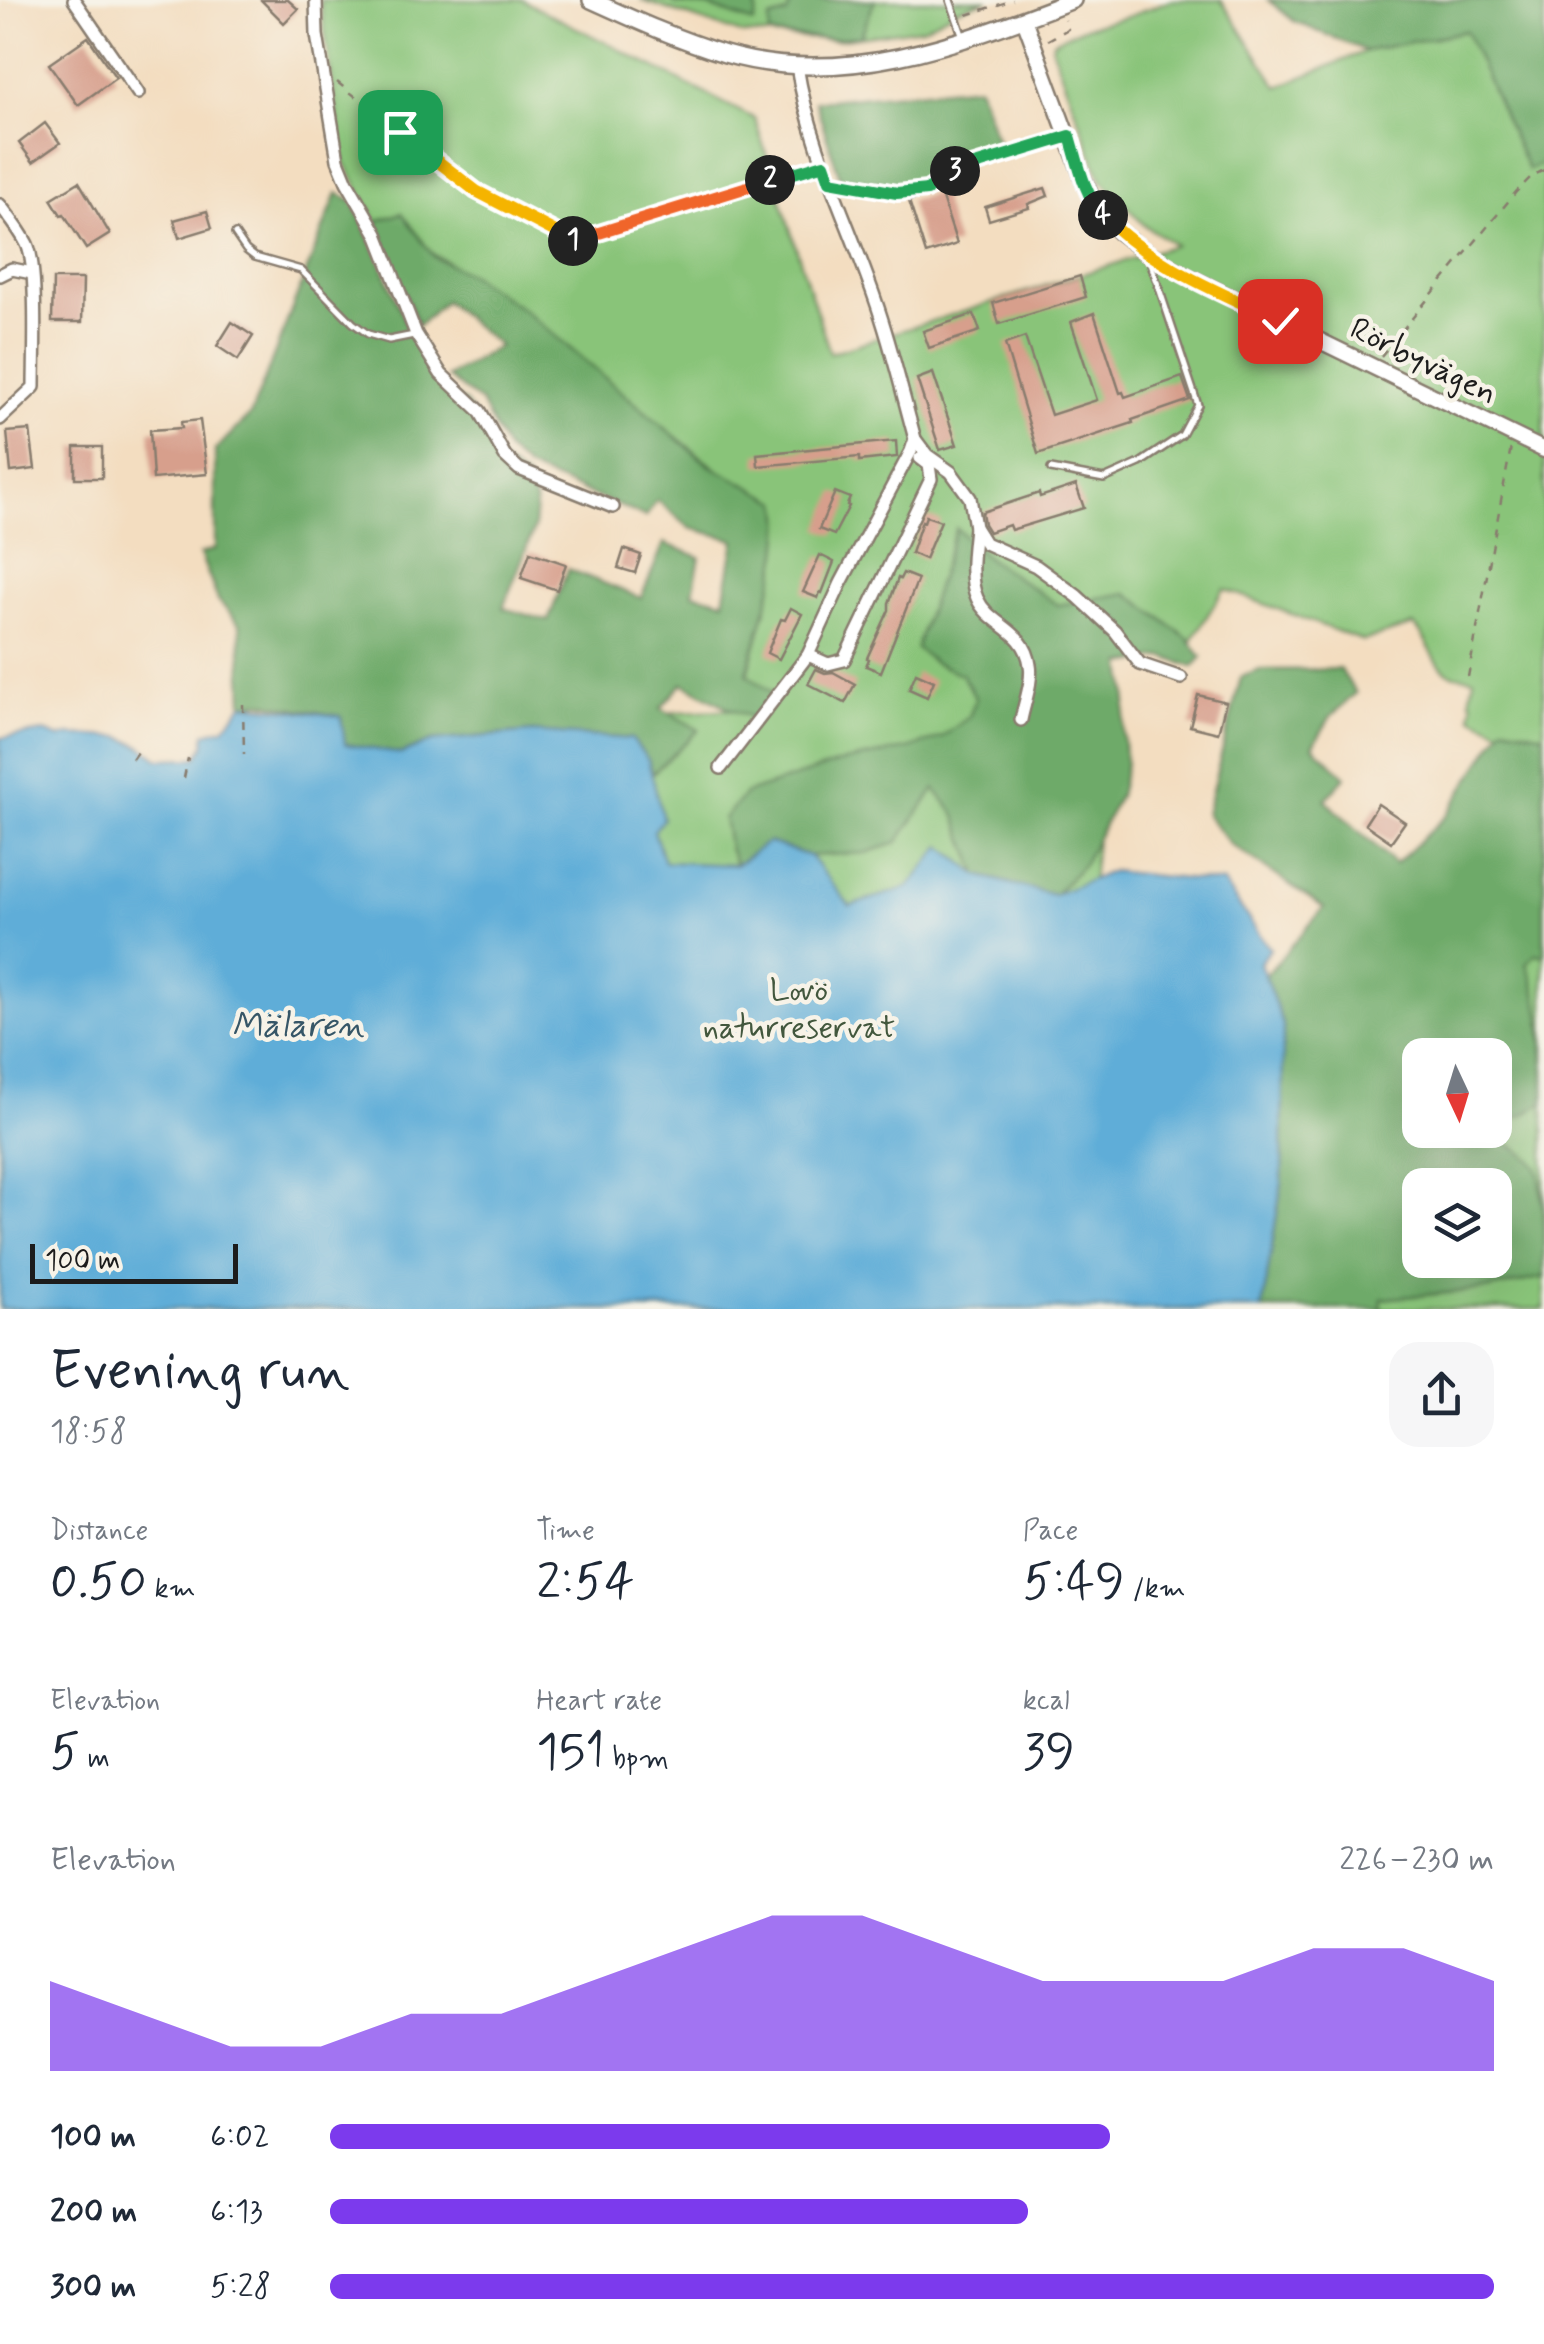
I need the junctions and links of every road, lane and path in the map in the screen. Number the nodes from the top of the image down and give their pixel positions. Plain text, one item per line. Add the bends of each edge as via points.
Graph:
1 (74, 0) edge
2 (316, 0) edge
3 (591, 0) edge
4 (950, 0) edge
5 (1013, 0) edge
6 (1073, 0) edge
7 (956, 19) junction
8 (1024, 19) junction
9 (1068, 29) dead end
10 (964, 40) junction
11 (1035, 45) junction
12 (797, 66) junction
13 (324, 72) junction
14 (138, 93) dead end
15 (1070, 136) junction
16 (824, 164) junction
17 (1544, 170) edge
18 (830, 181) junction
19 (0, 205) edge
20 (235, 234) dead end
21 (1148, 254) junction
22 (32, 273) junction
23 (0, 275) edge
24 (416, 334) junction
25 (1373, 365) junction
26 (0, 419) edge
27 (1513, 435) junction
28 (913, 445) junction
29 (1544, 450) edge
30 (1052, 468) dead end
31 (613, 507) dead end
32 (975, 527) junction
33 (808, 655) junction
34 (1468, 677) dead end
35 (1181, 678) dead end
36 (243, 704) dead end
37 (1021, 720) dead end
38 (141, 746) dead end
39 (244, 754) dead end
40 (188, 758) dead end
41 (132, 759) dead end
42 (721, 768) dead end
43 (184, 778) dead end

1 - 14 street
2 - 13 street
3 - 12 main road via 728,55
4 - 7 lane
5 - 7 path
6 - 8 main road
7 - 10 lane
8 - 10 main road
8 - 11 street, Rörbyvägen
9 - 11 path
10 - 12 main road via 858,64
11 - 15 street, Rörbyvägen
12 - 16 street
13 - 16 path via 476,191 571,242
13 - 24 street via 338,160 377,234
15 - 18 lane via 956,170 927,190 897,193
15 - 21 street, Rörbyvägen via 1097,210
16 - 18 street
17 - 25 path via 1516,192
18 - 28 street via 876,301
19 - 22 street via 28,247
20 - 24 lane via 255,257 302,270 368,334 390,340
21 - 25 street, Rörbyvägen
21 - 30 lane via 1198,405 1182,435 1104,479
22 - 23 street via 12,269
22 - 26 street via 34,386
24 - 31 street via 518,469
25 - 27 street, Rörbyvägen
27 - 29 street, Rörbyvägen
27 - 34 path
28 - 32 street via 951,472 970,498
28 - 33 street
28 - 33 street via 931,479 844,660 828,664
32 - 35 street via 985,542 1036,566 1076,596 1140,664
32 - 37 street via 977,600 1023,642 1031,668
33 - 42 street
36 - 39 path
38 - 41 path
40 - 43 path

